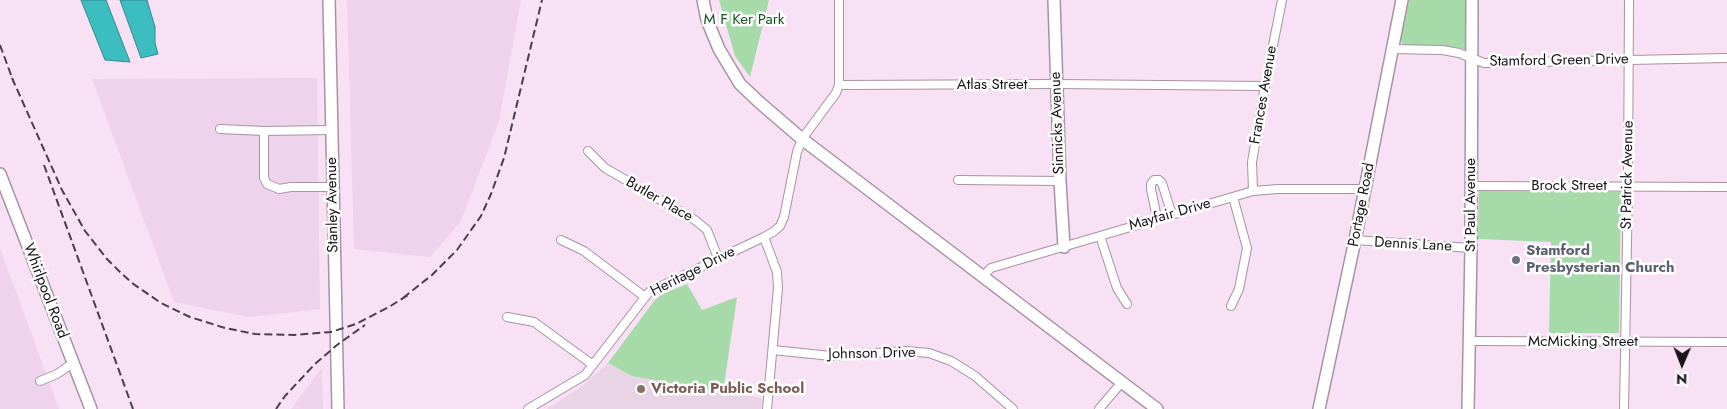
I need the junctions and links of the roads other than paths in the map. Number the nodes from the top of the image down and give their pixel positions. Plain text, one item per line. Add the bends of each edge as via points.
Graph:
1 (330, 0) edge
2 (703, 0) edge
3 (840, 0) edge
4 (1054, 0) edge
5 (1282, 0) edge
6 (1402, 0) edge
7 (1472, 0) edge
8 (1629, 0) edge
9 (1392, 49) junction
10 (1727, 58) edge
11 (1472, 59) junction
12 (1629, 59) junction
13 (1056, 84) junction
14 (839, 85) junction
15 (1265, 86) junction
16 (220, 129) dead end
17 (331, 130) junction
18 (264, 131) junction
19 (802, 139) junction
20 (588, 151) dead end
21 (0, 174) edge
22 (958, 180) dead end
23 (1060, 181) junction
24 (1472, 186) junction
25 (1628, 186) junction
26 (1727, 186) edge
27 (332, 188) junction
28 (1365, 189) junction
29 (1253, 191) junction
30 (1233, 197) junction
31 (1172, 215) junction
32 (1157, 218) junction
33 (1100, 236) junction
34 (764, 237) junction
35 (561, 240) dead end
36 (1355, 240) junction
37 (1064, 247) junction
38 (1471, 248) junction
39 (718, 258) junction
40 (983, 276) junction
41 (645, 297) junction
42 (1127, 304) dead end
43 (1231, 306) dead end
44 (507, 317) dead end
45 (1470, 341) junction
46 (1626, 342) junction
47 (1727, 342) edge
48 (773, 350) junction
49 (73, 363) junction
50 (594, 365) junction
51 (40, 381) dead end
52 (1122, 382) junction
53 (1009, 408) edge
54 (90, 409) edge
55 (338, 409) edge
56 (528, 409) edge
57 (767, 409) edge
58 (1099, 409) edge
59 (1157, 409) edge
60 (1319, 409) edge
61 (1468, 409) edge
62 (1624, 409) edge

1 - 17 street, Stanley Avenue
2 - 19 street via 714,37 740,84
3 - 14 street
4 - 13 street, Sinnicks Avenue
5 - 15 street, Frances Avenue
6 - 9 street, Portage Road
7 - 11 street, St Paul Avenue
8 - 12 street, St Patrick Avenue
9 - 11 street, Stamford Green Drive via 1442,50
9 - 28 street, Portage Road
10 - 12 street, Stamford Green Drive
11 - 12 street, Stamford Green Drive via 1484,63
11 - 24 street, St Paul Avenue
12 - 25 street, St Patrick Avenue
13 - 14 street, Atlas Street
13 - 15 street, Atlas Street
13 - 23 street, Sinnicks Avenue
14 - 19 street, Heritage Drive
15 - 29 street, Frances Avenue via 1252,162
16 - 18 street
17 - 18 street
17 - 27 street, Stanley Avenue
18 - 27 street via 264,178 267,184 279,189
19 - 34 street, Heritage Drive via 784,217 780,226
19 - 40 street
20 - 39 street, Butler Place via 605,168 695,220 707,230
21 - 49 street, Whirlpool Road
22 - 23 street
23 - 37 street, Sinnicks Avenue
24 - 25 street, Brock Street
24 - 38 street, St Paul Avenue
25 - 26 street, Brock Street
25 - 46 street, St Patrick Avenue
27 - 55 street, Stanley Avenue
28 - 29 street, Mayfair Drive
28 - 36 street, Portage Road
29 - 30 street, Mayfair Drive
30 - 31 street, Mayfair Drive
30 - 43 street via 1247,248 1239,289
31 - 32 street, Mayfair Drive
31 - 32 street via 1162,183 1154,180 1151,189
32 - 33 street, Mayfair Drive
33 - 37 street, Mayfair Drive
33 - 42 street via 1116,288
34 - 39 street, Heritage Drive
34 - 48 street via 778,279
35 - 41 street via 584,251
36 - 38 street, Dennis Lane
36 - 60 street, Portage Road
37 - 40 street, Mayfair Drive via 990,268
38 - 45 street, St Paul Avenue
39 - 41 street, Heritage Drive via 670,280
40 - 52 street
41 - 50 street, Heritage Drive
44 - 50 street via 534,322
45 - 46 street, McMicking Street
45 - 61 street, St Paul Avenue
46 - 47 street, McMicking Street
46 - 62 street, St Patrick Avenue
48 - 53 street, Johnson Drive via 831,356 906,351 929,353 975,376
48 - 57 street
49 - 51 street
49 - 54 street, Whirlpool Road
50 - 56 street, Heritage Drive via 570,385
52 - 58 street
52 - 59 street

